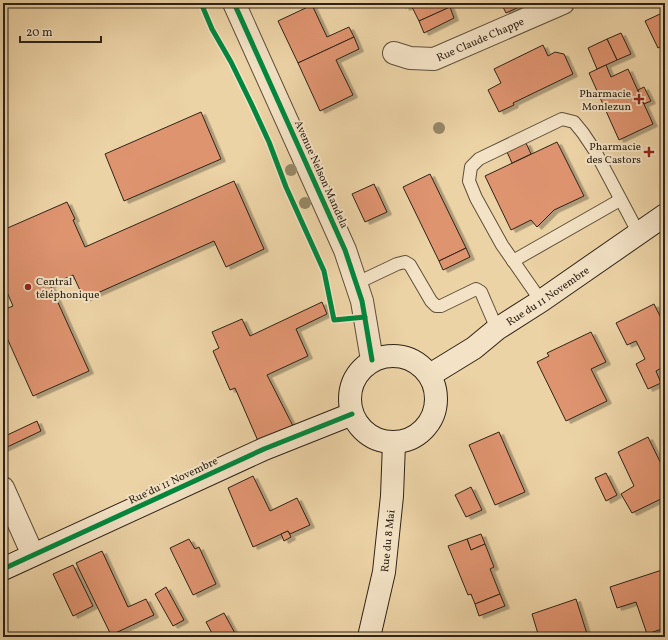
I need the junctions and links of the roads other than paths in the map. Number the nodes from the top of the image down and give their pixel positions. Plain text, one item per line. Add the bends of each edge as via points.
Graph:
1 (234, 3) edge
2 (563, 3) edge
3 (394, 54) dead end
4 (620, 200) junction
5 (665, 215) edge
6 (639, 234) junction
7 (513, 261) junction
8 (357, 283) junction
9 (541, 301) junction
10 (497, 329) junction
11 (372, 360) junction
12 (430, 375) junction
13 (352, 414) junction
14 (394, 443) junction
15 (3, 488) edge
16 (32, 555) junction
17 (3, 569) edge
18 (369, 637) edge

1 - 8 street, Avenue Nelson Mandela via 345,250
2 - 3 street, Rue Claude Chappe via 434,59
4 - 6 lane
4 - 7 lane
4 - 7 lane via 595,151 574,122 562,119 479,159 471,167 469,181 476,198
5 - 6 street, Rue du 11 Novembre
6 - 9 street, Rue du 11 Novembre
7 - 9 lane
8 - 10 lane via 405,262 410,265 436,306 476,289 481,292
8 - 11 street, Avenue Nelson Mandela
9 - 10 street, Rue du 11 Novembre
10 - 12 street, Rue du 11 Novembre via 474,348
11 - 12 street via 398,355 410,358
11 - 13 street via 362,368 350,390
12 - 14 street via 437,400 435,413 419,434
13 - 14 street via 359,426 369,435 381,441
13 - 16 street, Rue du 11 Novembre via 264,449
14 - 18 street, Rue du 8 Mai via 392,496 384,572
15 - 16 street
16 - 17 street, Rue du 11 Novembre

